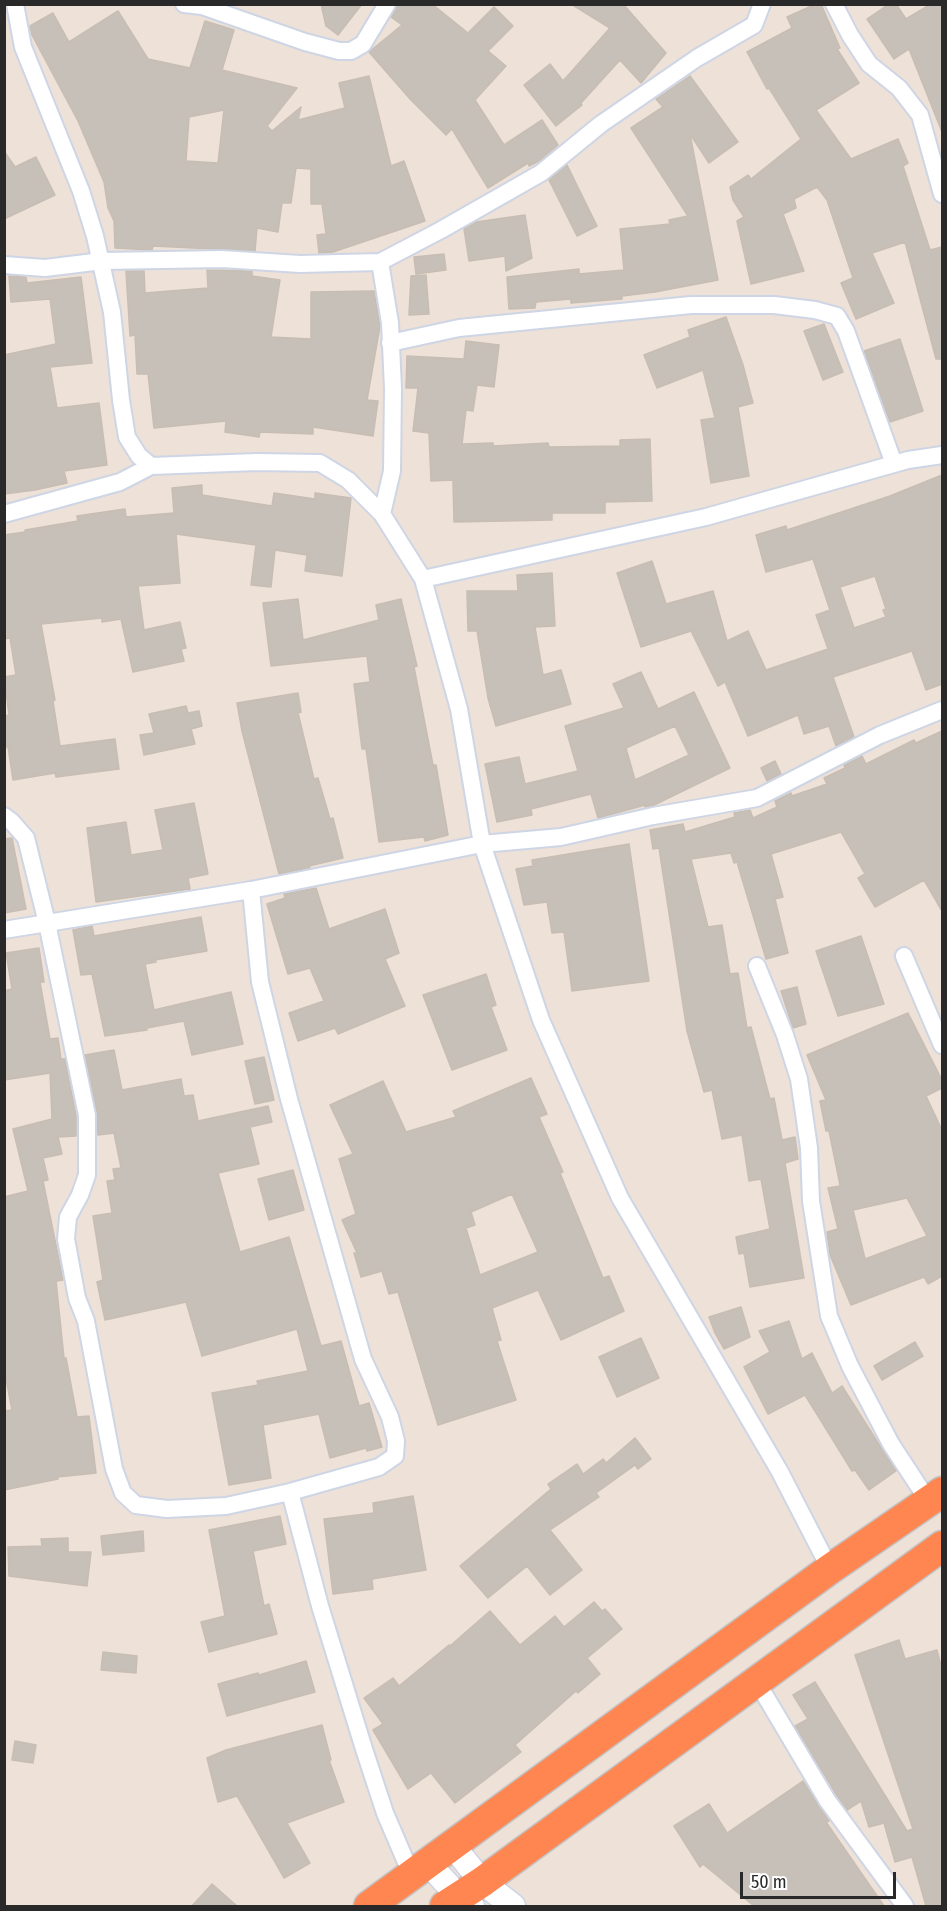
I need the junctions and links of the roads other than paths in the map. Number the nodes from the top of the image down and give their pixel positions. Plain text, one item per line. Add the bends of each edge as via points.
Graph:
1 (15, 4) edge
2 (184, 4) edge
3 (387, 4) edge
4 (762, 4) edge
5 (834, 4) edge
6 (942, 194) edge
7 (102, 261) junction
8 (380, 262) junction
9 (4, 265) edge
10 (390, 343) junction
11 (942, 455) edge
12 (894, 464) junction
13 (151, 466) junction
14 (4, 514) edge
15 (382, 514) junction
16 (423, 579) junction
17 (942, 710) edge
18 (4, 816) edge
19 (482, 844) junction
20 (251, 890) junction
21 (47, 923) junction
22 (4, 930) edge
23 (904, 956) dead end
24 (757, 966) dead end
25 (942, 1045) edge
26 (290, 1492) junction
27 (936, 1497) edge
28 (942, 1546) edge
29 (830, 1569) junction
30 (757, 1682) junction
31 (453, 1846) junction
32 (420, 1869) junction
33 (465, 1898) edge
34 (369, 1906) edge
35 (513, 1906) edge
36 (905, 1906) edge

1 - 7 street via 23,47 81,191
2 - 3 street via 202,6 339,51 351,51 363,44
4 - 8 street via 754,25 697,58 601,124 541,173
5 - 6 street via 849,35 870,64 899,88 920,115
7 - 8 street
7 - 9 street via 45,268
7 - 13 street via 128,436 139,456
8 - 10 street
10 - 12 street via 459,328 691,305 774,305 815,310 837,316 846,331
10 - 15 street via 392,471
11 - 12 street
12 - 16 street via 706,517
13 - 14 street via 120,482
13 - 15 street via 320,463 348,480
15 - 16 street
16 - 19 street via 459,709
17 - 19 street via 880,735 757,798 561,837
18 - 21 street via 26,838
19 - 20 street
19 - 29 street via 541,1020 620,1198 780,1472
20 - 21 street
20 - 26 street via 260,982 289,1099 363,1359 390,1417 396,1441 395,1456 379,1467
21 - 22 street
21 - 26 street via 87,1115 87,1175 68,1217 66,1239 114,1469 123,1493 136,1505 167,1509 226,1506
23 - 25 street
24 - 27 street via 799,1079 809,1148 811,1201 829,1316 891,1444
26 - 32 street via 320,1606 385,1813
27 - 29 highway
28 - 30 highway
29 - 31 highway
30 - 33 highway
30 - 36 street via 827,1800
31 - 32 highway
31 - 33 street
32 - 33 street
32 - 34 highway
33 - 35 street

